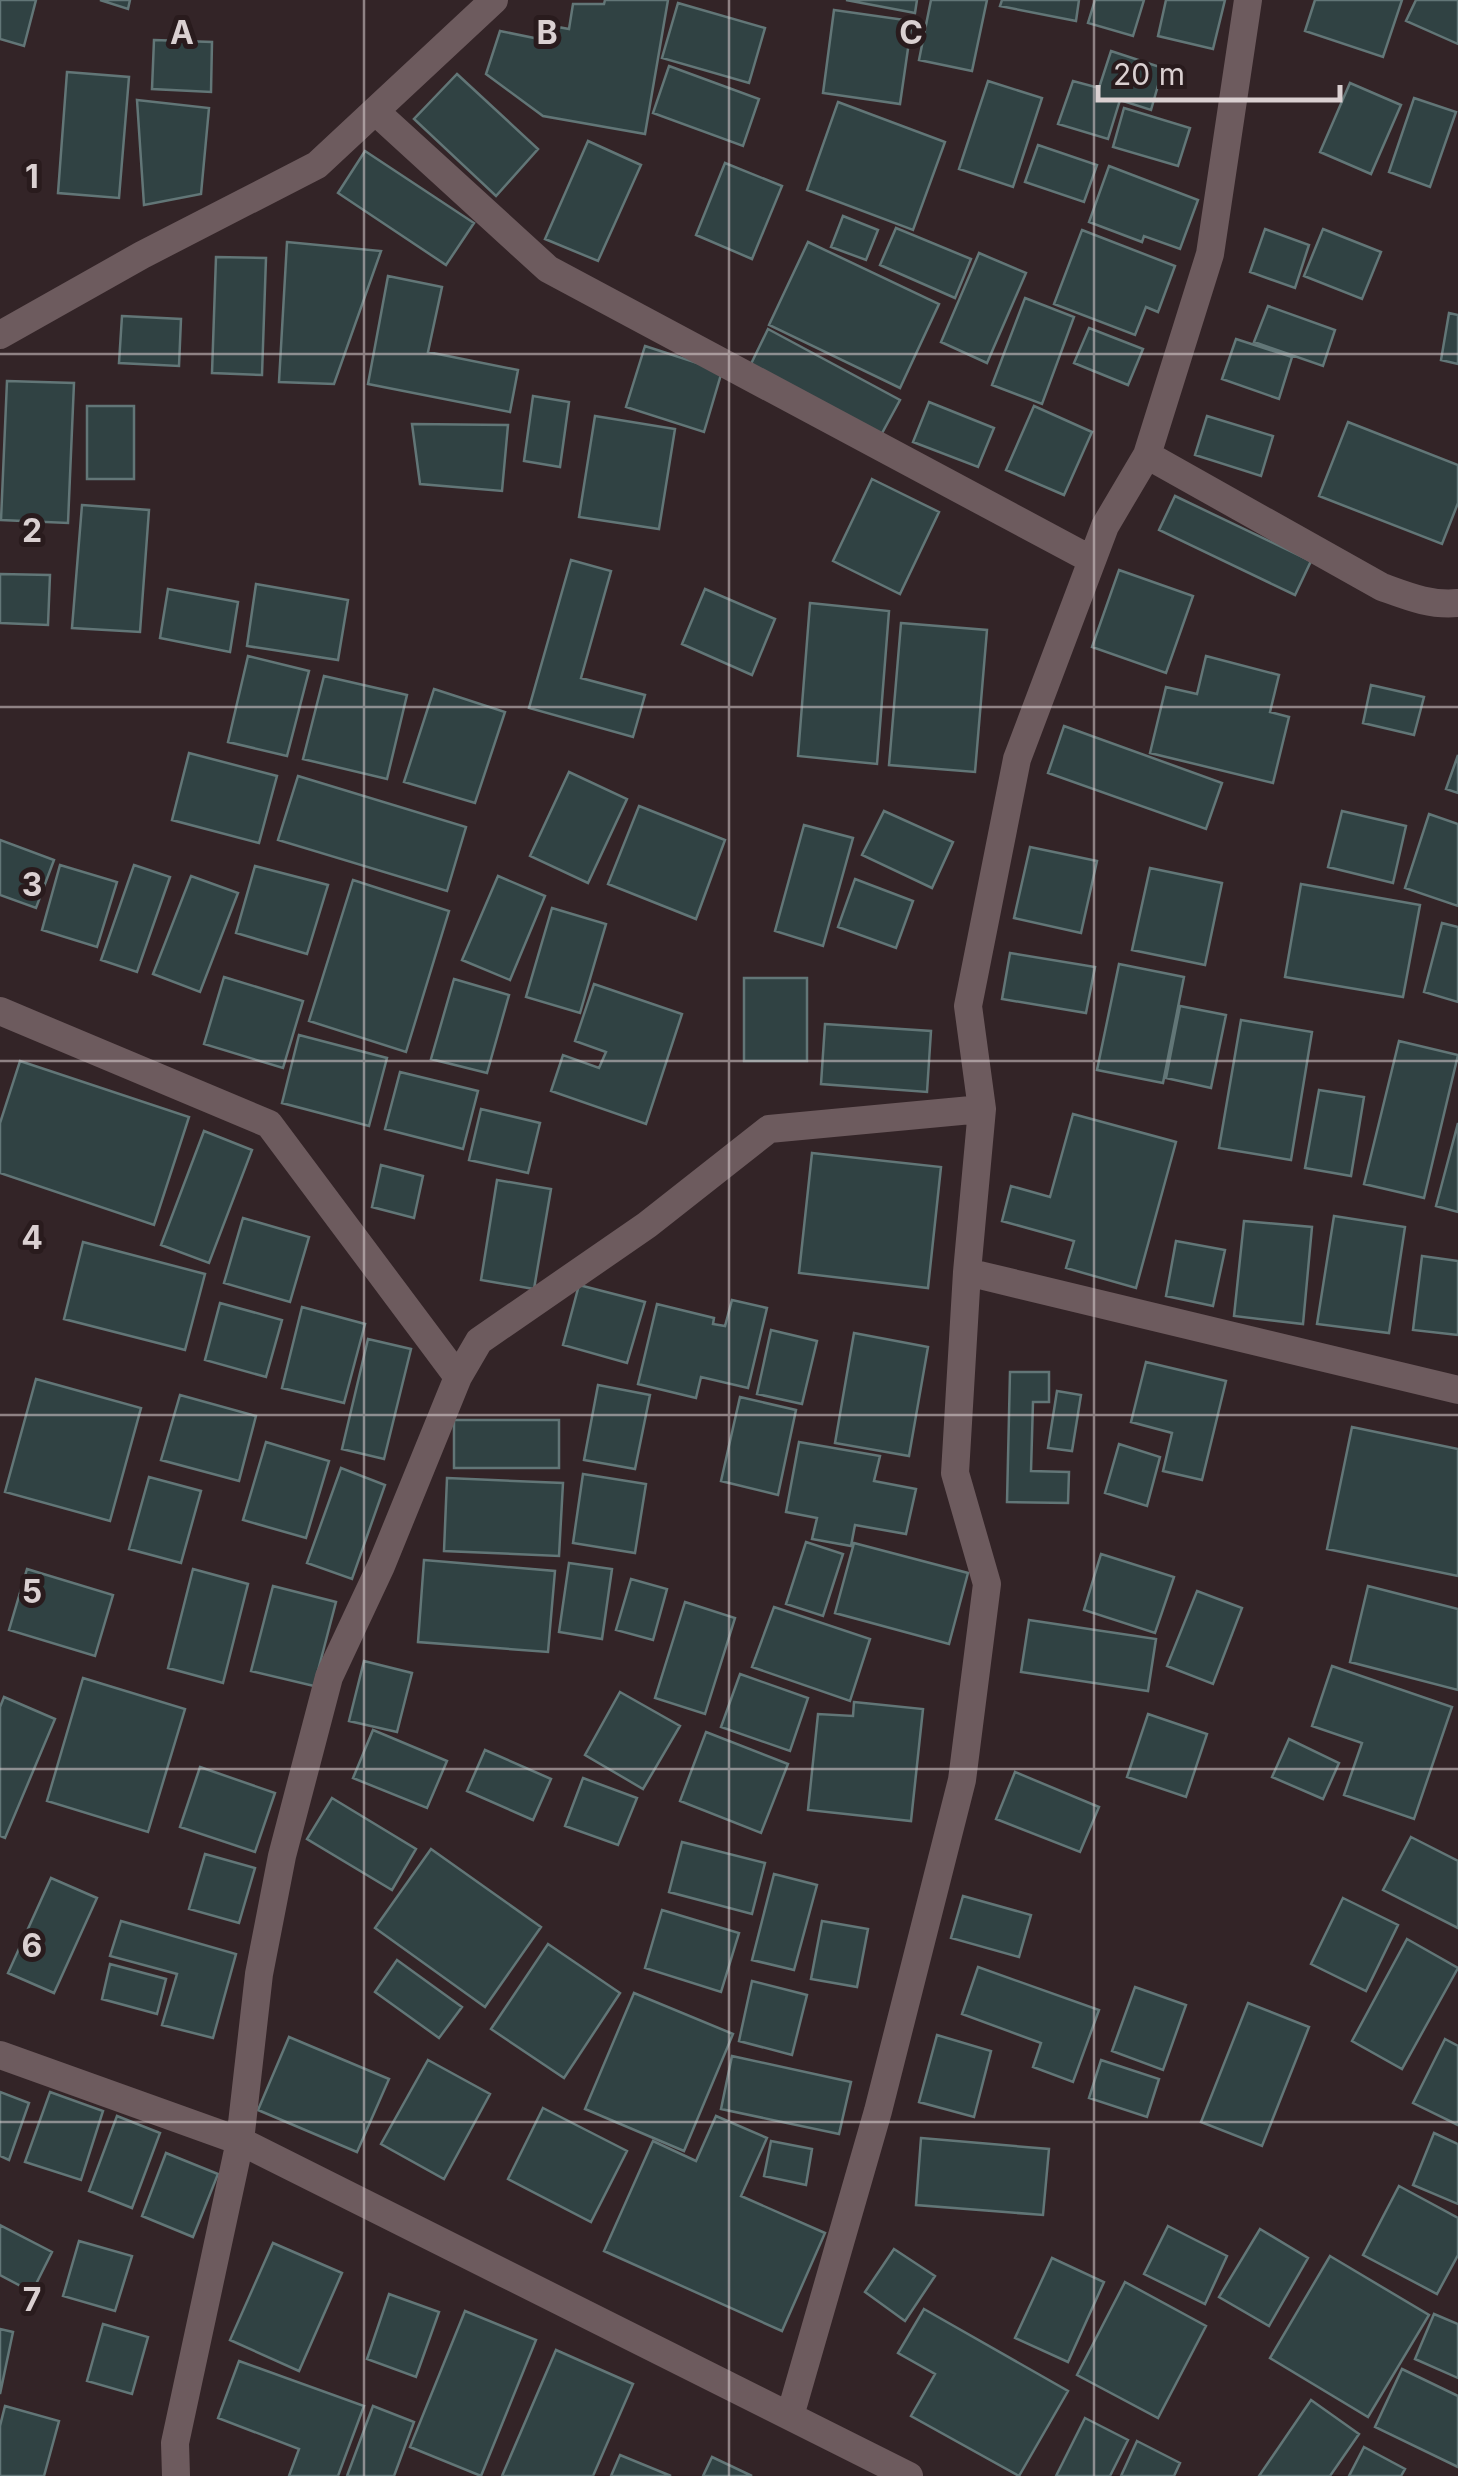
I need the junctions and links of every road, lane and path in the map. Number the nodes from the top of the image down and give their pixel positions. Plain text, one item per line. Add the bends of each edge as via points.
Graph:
1 (494, 0) edge
2 (1248, 0) edge
3 (375, 111) junction
4 (0, 335) edge
5 (1147, 455) junction
6 (1092, 560) junction
7 (1458, 603) edge
8 (0, 1011) edge
9 (982, 1109) junction
10 (967, 1272) junction
11 (458, 1377) junction
12 (1458, 1390) edge
13 (0, 2054) edge
14 (240, 2142) junction
15 (790, 2416) junction
16 (176, 2476) edge
17 (909, 2476) edge

1 - 3 street
2 - 5 street via 1210,254
3 - 4 street via 317,165
3 - 6 street via 548,269
5 - 6 street
5 - 7 street via 1382,587 1440,605
6 - 9 street via 1016,759 968,1006
8 - 11 street via 268,1124
9 - 10 street
9 - 11 street via 770,1128 647,1225 480,1340
10 - 12 street
10 - 15 street via 955,1473 987,1584 962,1780 878,2111
11 - 14 street via 329,1676 259,1974
13 - 14 street
14 - 15 street
14 - 16 street via 174,2442
15 - 17 street

